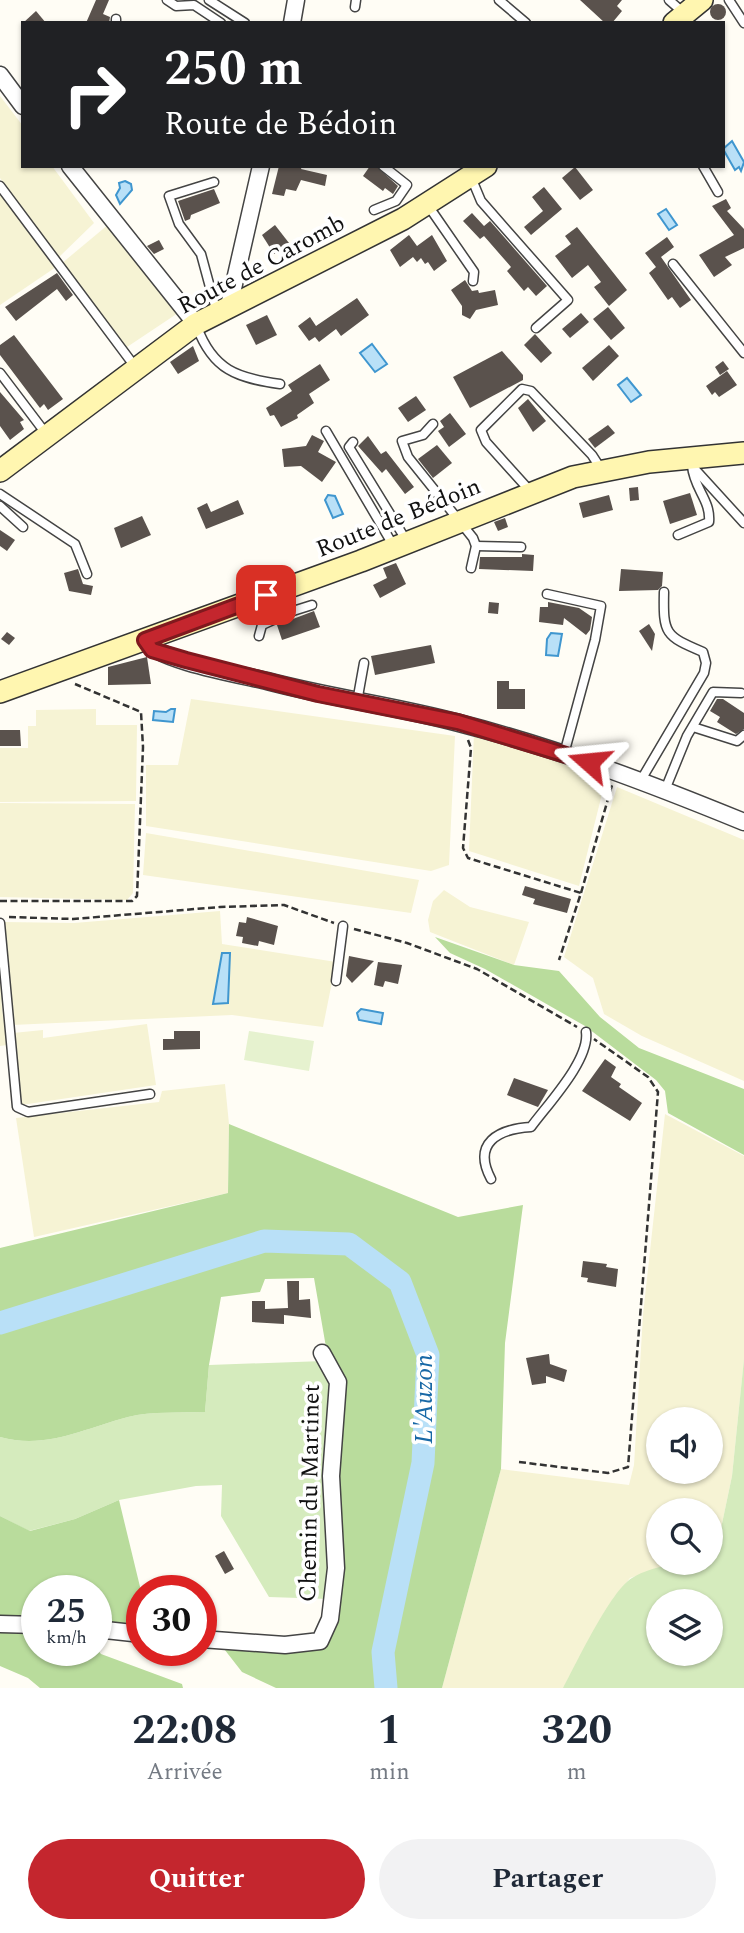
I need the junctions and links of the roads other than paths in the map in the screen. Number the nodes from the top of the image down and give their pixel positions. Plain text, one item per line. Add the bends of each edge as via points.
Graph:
1 (167, 0) edge
2 (209, 0) edge
3 (296, 0) edge
4 (499, 0) edge
5 (702, 0) edge
6 (729, 0) edge
7 (676, 12) edge
8 (218, 21) edge
9 (242, 21) edge
10 (292, 21) edge
11 (524, 21) edge
12 (744, 23) edge
13 (0, 75) edge
14 (21, 104) edge
15 (72, 168) edge
16 (260, 168) edge
17 (386, 168) edge
18 (704, 168) edge
19 (478, 172) edge
20 (214, 182) dead end
21 (0, 186) edge
22 (718, 192) dead end
23 (427, 205) junction
24 (374, 209) dead end
25 (673, 264) dead end
26 (473, 281) dead end
27 (223, 310) junction
28 (197, 324) junction
29 (536, 328) dead end
30 (744, 354) edge
31 (136, 368) junction
32 (0, 373) edge
33 (280, 384) dead end
34 (433, 424) dead end
35 (326, 431) dead end
36 (47, 435) junction
37 (353, 442) dead end
38 (744, 453) edge
39 (690, 461) junction
40 (601, 469) junction
41 (0, 471) edge
42 (531, 492) junction
43 (0, 494) edge
44 (0, 506) edge
45 (461, 521) junction
46 (744, 523) edge
47 (23, 527) dead end
48 (678, 535) dead end
49 (401, 545) junction
50 (476, 546) junction
51 (521, 547) dead end
52 (471, 568) dead end
53 (87, 573) dead end
54 (284, 589) junction
55 (664, 592) dead end
56 (547, 594) dead end
57 (312, 605) dead end
58 (293, 611) junction
59 (260, 636) dead end
60 (145, 640) junction
61 (364, 663) dead end
62 (0, 692) edge
63 (741, 693) dead end
64 (357, 702) junction
65 (693, 727) junction
66 (744, 735) edge
67 (564, 754) junction
68 (641, 780) junction
69 (665, 790) junction
70 (744, 822) edge
71 (0, 923) edge
72 (343, 926) road end
73 (336, 981) dead end
74 (586, 1032) road end
75 (150, 1094) dead end
76 (491, 1179) dead end
77 (322, 1353) dead end
78 (0, 1624) edge
79 (21, 1625) edge
80 (217, 1640) edge

1 - 8 lane via 176,6 194,5
2 - 9 lane
3 - 10 street
4 - 11 lane
5 - 7 main road
6 - 12 lane
13 - 14 street
15 - 28 street
16 - 27 street
17 - 24 lane via 407,185 396,201
18 - 22 lane
19 - 23 main road, Route de Caromb
19 - 29 lane via 481,201 568,300
20 - 27 lane via 169,196 179,224 201,254
21 - 31 lane
23 - 26 lane via 474,272
23 - 27 main road, Route de Caromb
25 - 30 lane
27 - 28 main road, Route de Caromb
28 - 31 main road, Route de Caromb
28 - 33 lane via 205,347 221,364 242,378
31 - 36 main road, Route de Caromb
32 - 36 lane
34 - 45 lane via 424,435 402,441 408,457
35 - 49 lane
36 - 41 main road, Route de Caromb
37 - 49 lane via 349,447
38 - 39 main road, Route de Bédoin
39 - 40 main road, Route de Bédoin
39 - 46 lane
39 - 48 lane via 698,491 708,502 709,522
40 - 42 main road, Route de Bédoin
40 - 42 lane via 531,391 522,389 481,430 486,442
42 - 45 main road, Route de Bédoin
43 - 53 lane via 75,544
44 - 47 lane
45 - 49 main road, Route de Bédoin
45 - 50 lane
49 - 54 main road, Route de Bédoin
50 - 51 lane
50 - 52 lane
54 - 58 lane
54 - 60 main road, Route de Bédoin
55 - 68 lane via 663,625 672,639 703,652 706,663
56 - 67 lane via 601,606
57 - 58 lane
58 - 59 lane via 262,625
60 - 62 main road, Route de Bédoin
60 - 64 street via 152,650 174,657
61 - 64 lane
63 - 65 lane via 713,692
64 - 67 street via 458,722
65 - 66 lane via 727,740 737,741
65 - 69 lane
67 - 68 street
68 - 69 street
69 - 70 street
71 - 75 lane via 18,1107 28,1112
72 - 73 lane
74 - 76 lane via 582,1056 531,1127 511,1128 492,1138 484,1166
77 - 80 street, Chemin du Martinet via 338,1382 331,1476 336,1568 330,1619 320,1641 285,1645
78 - 79 street

